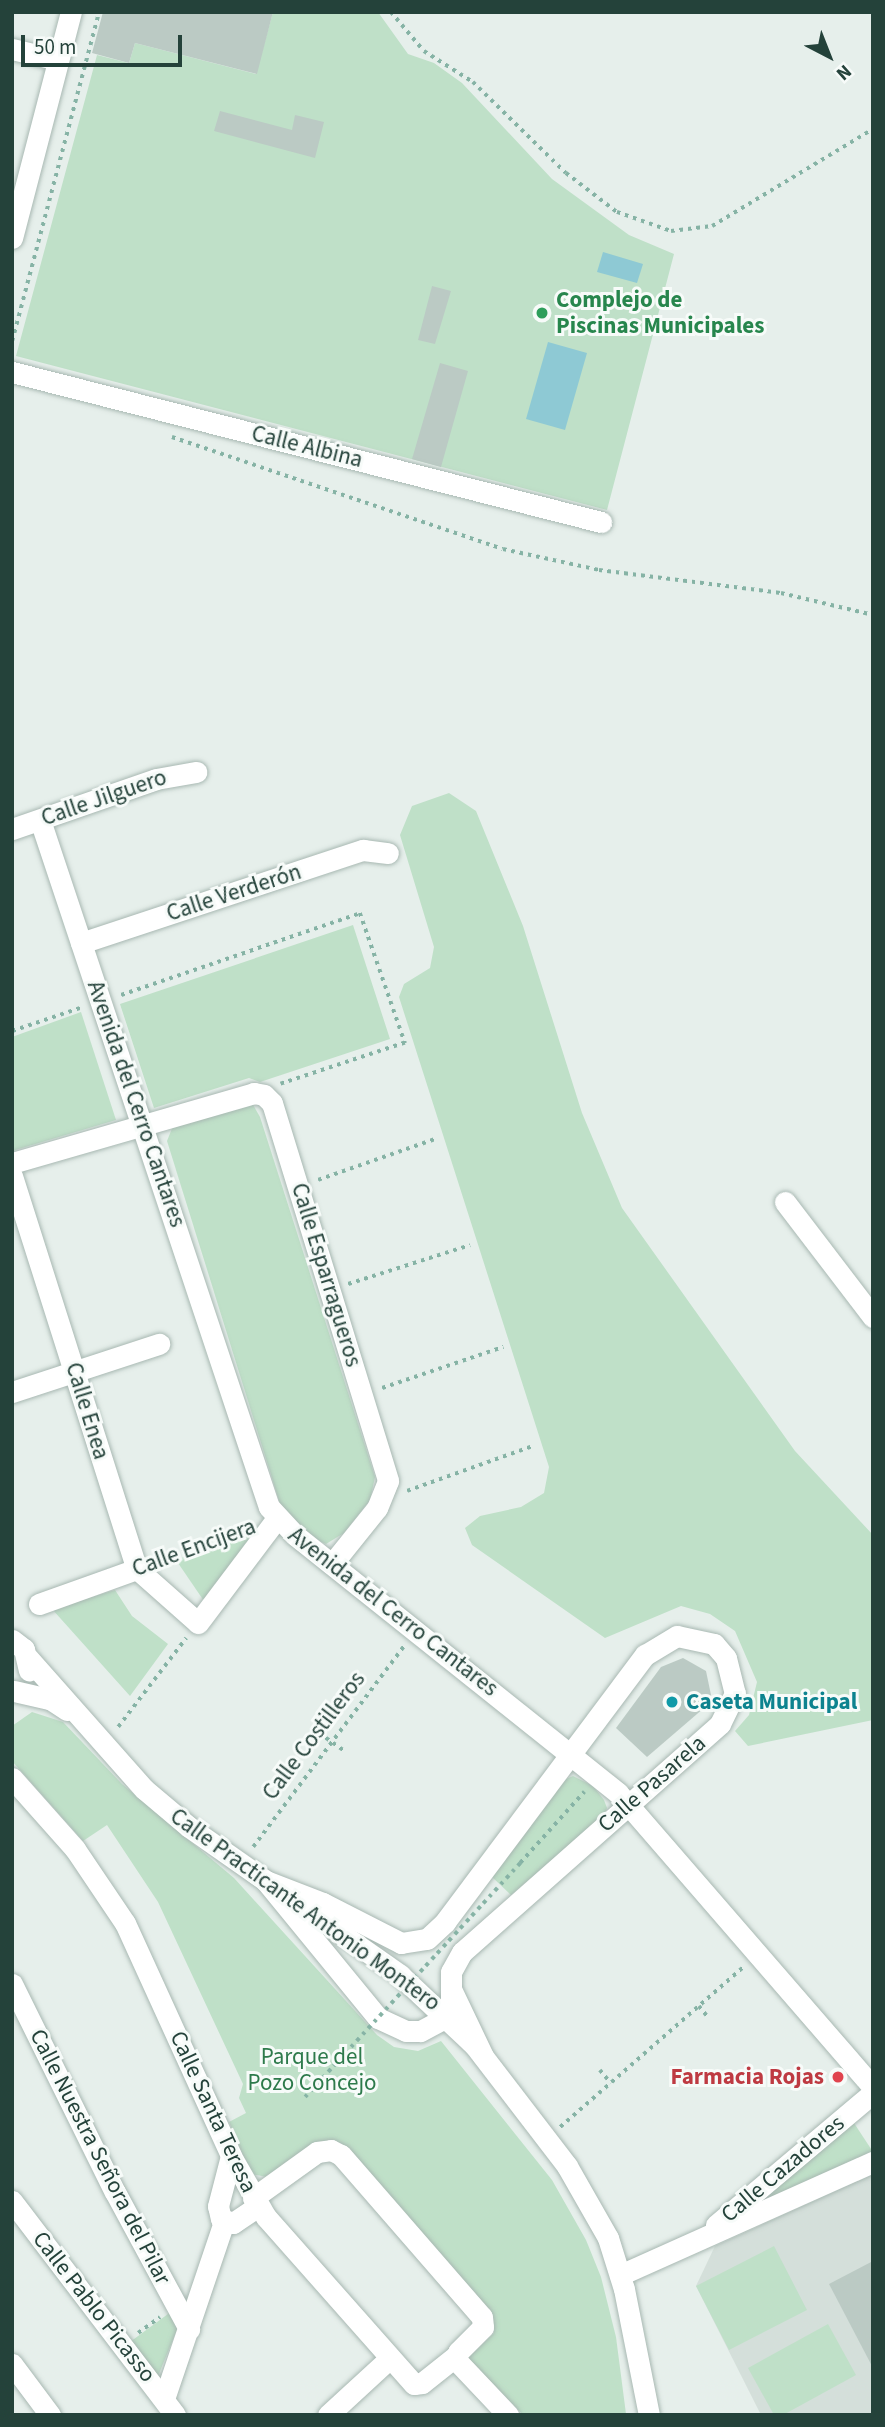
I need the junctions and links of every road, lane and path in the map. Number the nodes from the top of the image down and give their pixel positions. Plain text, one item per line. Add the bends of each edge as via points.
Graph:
1 (71, 12) edge
2 (99, 12) edge
3 (391, 12) edge
4 (12, 49) edge
5 (58, 60) junction
6 (873, 129) edge
7 (16, 212) edge
8 (12, 238) edge
9 (12, 341) edge
10 (12, 372) edge
11 (169, 436) dead end
12 (601, 522) dead end
13 (873, 615) edge
14 (196, 772) dead end
15 (40, 820) junction
16 (12, 829) edge
17 (388, 853) dead end
18 (81, 943) junction
19 (102, 1001) junction
20 (12, 1031) edge
21 (264, 1095) junction
22 (144, 1122) junction
23 (435, 1139) dead end
24 (12, 1163) edge
25 (12, 1175) edge
26 (298, 1187) junction
27 (785, 1202) dead end
28 (470, 1245) dead end
29 (330, 1290) junction
30 (873, 1317) edge
31 (159, 1344) dead end
32 (503, 1347) dead end
33 (75, 1371) junction
34 (12, 1392) edge
35 (363, 1395) junction
36 (533, 1446) dead end
37 (407, 1491) dead end
38 (277, 1518) junction
39 (332, 1564) junction
40 (136, 1569) junction
41 (39, 1605) dead end
42 (198, 1623) junction
43 (415, 1630) junction
44 (12, 1640) edge
45 (28, 1658) junction
46 (13, 1691) edge
47 (130, 1712) dead end
48 (78, 1717) junction
49 (319, 1732) dead end
50 (332, 1742) junction
51 (345, 1751) dead end
52 (572, 1753) junction
53 (599, 1775) junction
54 (12, 1778) edge
55 (629, 1804) junction
56 (241, 1863) junction
57 (266, 1881) junction
58 (759, 1953) junction
59 (12, 1984) edge
60 (450, 1986) junction
61 (699, 2006) junction
62 (447, 2015) junction
63 (708, 2017) dead end
64 (483, 2056) junction
65 (600, 2070) dead end
66 (611, 2082) junction
67 (873, 2087) edge
68 (873, 2093) edge
69 (305, 2097) dead end
70 (580, 2109) dead end
71 (231, 2156) junction
72 (873, 2162) edge
73 (12, 2201) edge
74 (255, 2202) junction
75 (224, 2222) junction
76 (694, 2244) junction
77 (620, 2276) junction
78 (176, 2305) junction
79 (189, 2329) junction
80 (123, 2345) junction
81 (456, 2356) junction
82 (390, 2358) junction
83 (12, 2364) edge
84 (170, 2407) edge
85 (50, 2415) edge
86 (328, 2415) edge
87 (508, 2415) edge
88 (649, 2415) edge

1 - 5 street
2 - 9 path
3 - 6 path via 424,51 473,82 566,173 617,212 671,231 712,226
4 - 5 street
5 - 7 street
7 - 8 street
10 - 12 street, Calle Albina
11 - 13 path via 503,549 599,570 781,593
14 - 15 street, Calle Jilguero via 156,779
15 - 16 street, Calle Jilguero
15 - 18 street, Avenida del Cerro Cantares
17 - 18 street, Calle Verderón via 363,850
18 - 19 street, Avenida del Cerro Cantares
19 - 20 path
19 - 21 path via 360,913 405,1043 292,1078
19 - 22 street, Avenida del Cerro Cantares
21 - 22 street via 254,1093
21 - 26 street, Calle Esparragueros via 272,1103
22 - 24 street
22 - 38 street, Avenida del Cerro Cantares via 266,1500
23 - 26 path
25 - 33 street, Calle Enea
26 - 29 street, Calle Esparragueros
27 - 30 street
28 - 29 path
29 - 35 street, Calle Esparragueros
31 - 33 street
32 - 35 path
33 - 34 street
33 - 40 street, Calle Enea
35 - 39 street, Calle Esparragueros via 388,1481 377,1508
36 - 37 path
38 - 39 street, Avenida del Cerro Cantares
38 - 40 path, Calle Encijera
38 - 42 street, Calle Encijera
39 - 43 street, Avenida del Cerro Cantares
40 - 41 street, Calle Encijera
40 - 42 street
42 - 47 path
43 - 50 path, Calle Costilleros
43 - 52 street, Avenida del Cerro Cantares
44 - 45 street, Calle Practicante Antonio Montero
45 - 46 street via 27,1677
45 - 48 street, Calle Practicante Antonio Montero
46 - 48 street, Calle Practicante Antonio Montero via 50,1699
48 - 56 street, Calle Practicante Antonio Montero via 144,1789
49 - 50 path
50 - 51 path
50 - 56 path, Calle Costilleros
52 - 53 street, Avenida del Cerro Cantares
52 - 55 street, Calle Pasarela via 658,1643 677,1636 714,1644 733,1675 730,1709 708,1737
52 - 57 street, Calle Pasarela via 427,1940 401,1943 323,1903
53 - 55 street, Avenida del Cerro Cantares
53 - 69 path, bridge
54 - 71 street, Calle Santa Teresa via 75,1849 125,1923
55 - 58 street, Avenida del Cerro Cantares
55 - 60 street, Calle Pasarela via 462,1952 451,1972
56 - 57 street, Calle Practicante Antonio Montero
57 - 62 street, Calle Practicante Antonio Montero via 400,1975
57 - 62 street via 378,2018 392,2027 420,2031
58 - 61 path
58 - 67 street, Avenida del Cerro Cantares
59 - 78 street, Calle Nuestra Señora del Pilar
60 - 62 street, Calle Pasarela
60 - 64 street
61 - 63 path
61 - 66 path
62 - 64 street, Calle Practicante Antonio Montero
64 - 77 street, Calle Practicante Antonio Montero via 587,2197 608,2238
65 - 66 path
66 - 70 path
68 - 76 street, Calle Cazadores
71 - 74 street, Calle Santa Teresa
71 - 75 street via 218,2206
72 - 76 street, Calle Cazadores
73 - 80 street, Calle Pablo Picasso
74 - 75 street via 238,2221
74 - 81 street via 317,2152 337,2152 482,2317 483,2327
74 - 82 street, Calle Santa Teresa
75 - 79 street
76 - 77 street, Calle Cazadores
77 - 88 street, Calle Practicante Antonio Montero
78 - 79 street, Calle Nuestra Señora del Pilar
78 - 80 path
79 - 84 street
80 - 84 street, Calle Pablo Picasso
81 - 82 street, Calle Santa Teresa via 420,2385
81 - 87 street via 460,2367
82 - 86 street
83 - 85 street

